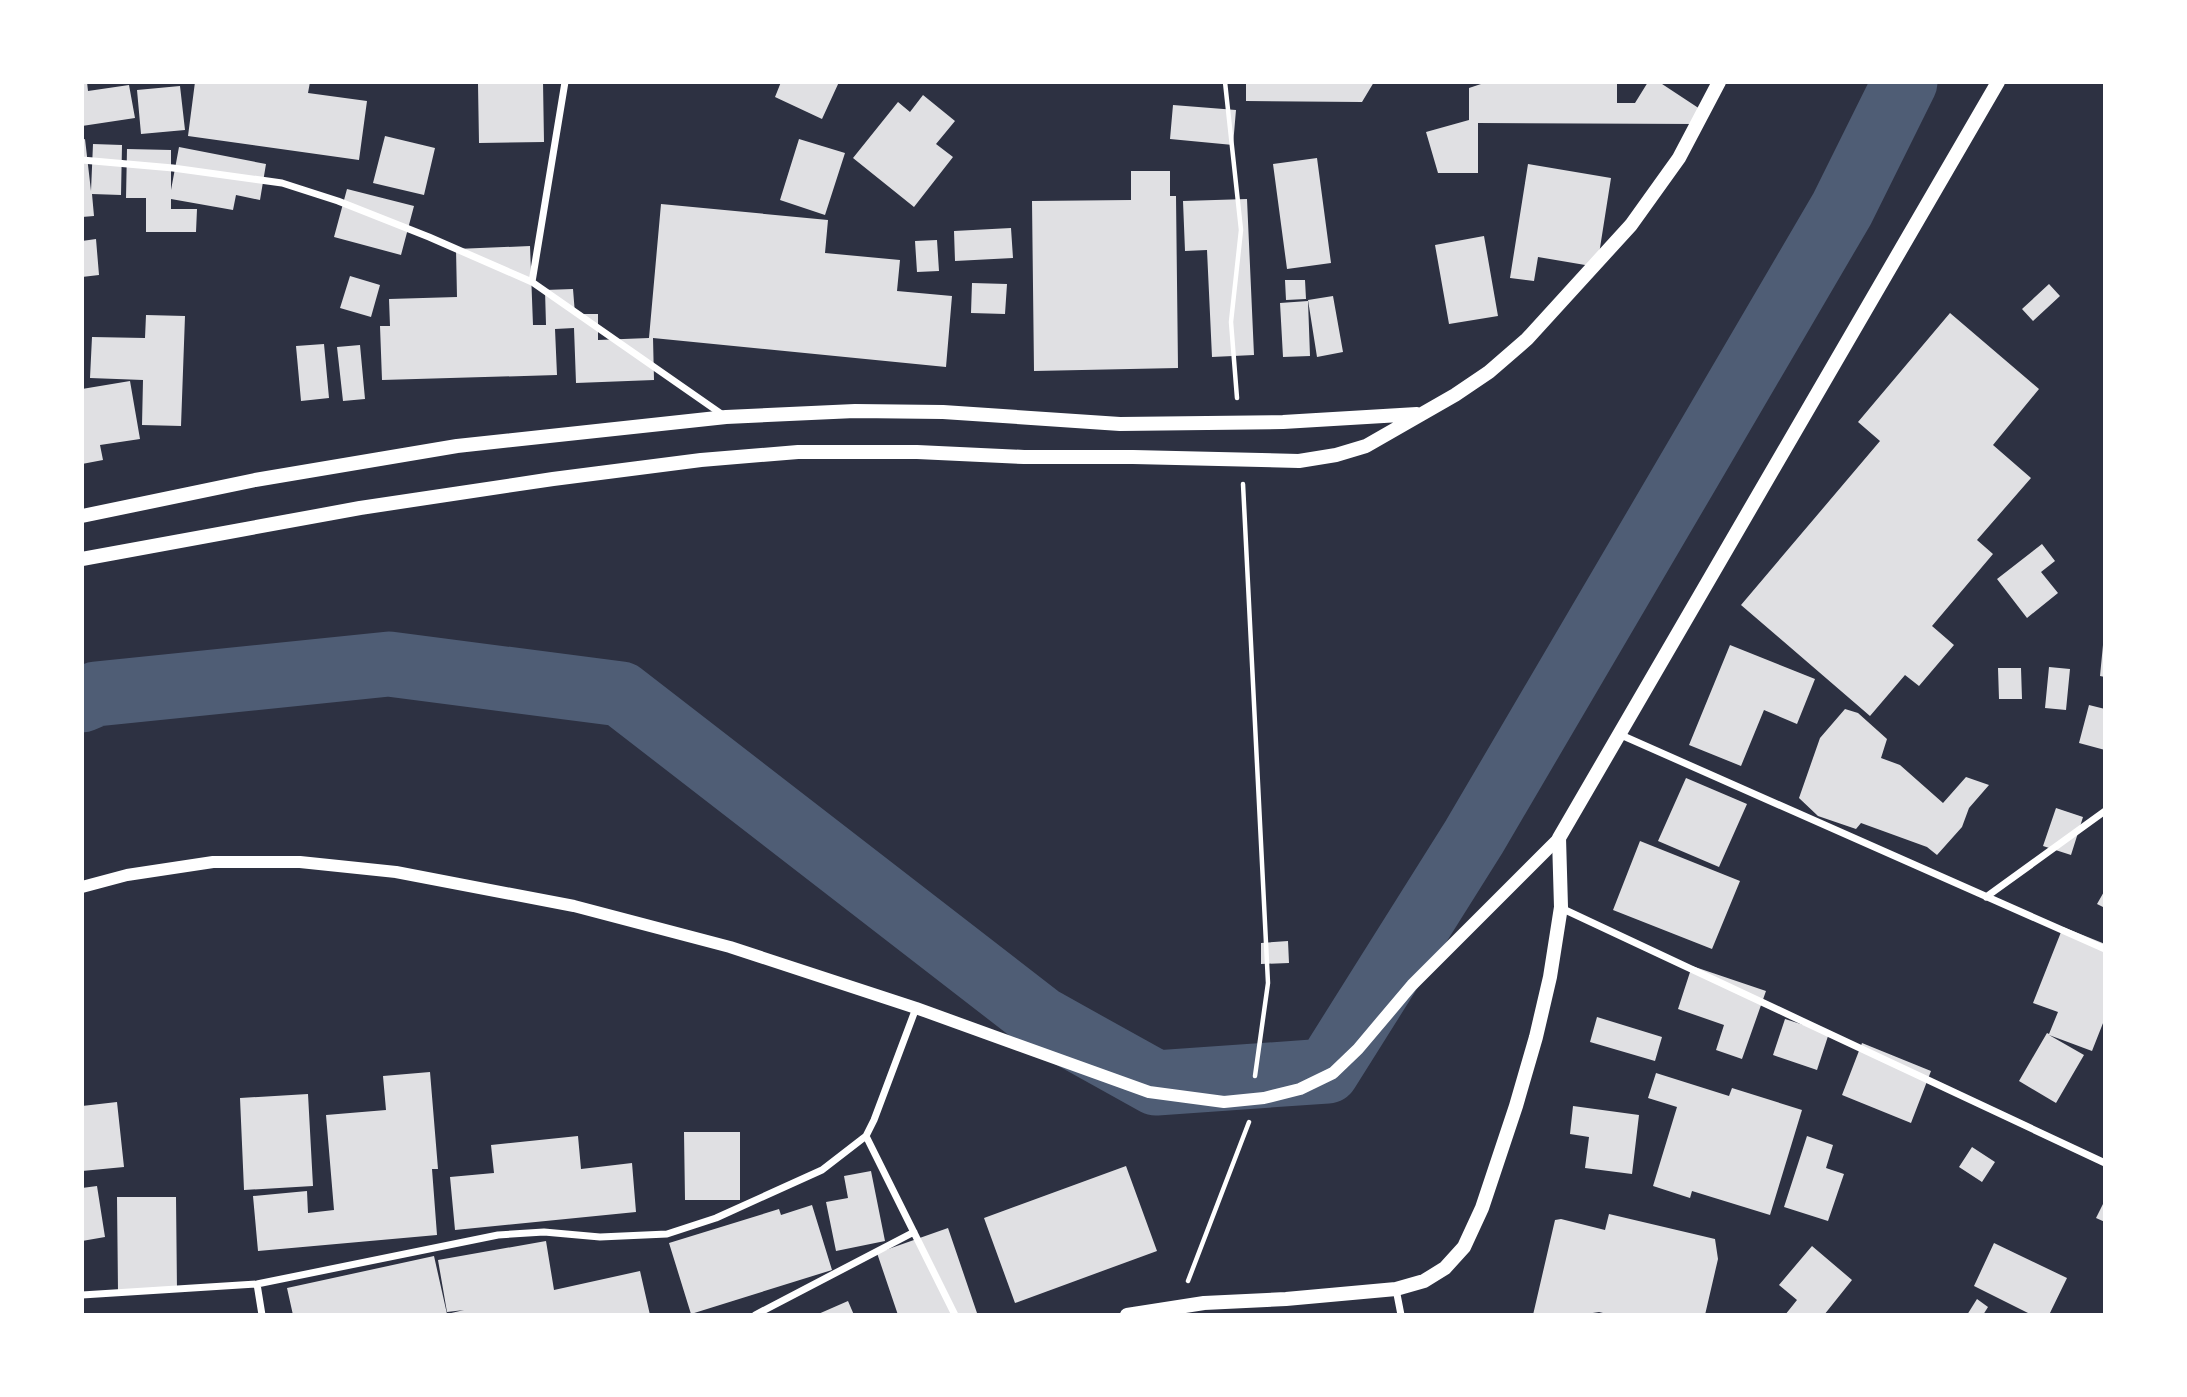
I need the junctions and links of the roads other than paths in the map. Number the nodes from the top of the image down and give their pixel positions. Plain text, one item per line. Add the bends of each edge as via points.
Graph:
1 (565, 82) edge
2 (1719, 82) edge
3 (1998, 82) edge
4 (82, 160) edge
5 (532, 282) junction
6 (1422, 414) junction
7 (726, 416) junction
8 (82, 516) edge
9 (82, 559) edge
10 (1621, 735) junction
11 (2105, 811) edge
12 (1559, 838) junction
13 (82, 887) edge
14 (1986, 897) junction
15 (1561, 907) junction
16 (2105, 949) edge
17 (916, 1008) junction
18 (866, 1136) junction
19 (2105, 1163) edge
20 (914, 1232) junction
21 (257, 1284) junction
22 (1396, 1289) junction
23 (82, 1295) edge
24 (262, 1315) edge
25 (755, 1315) edge
26 (955, 1315) edge
27 (1127, 1315) edge
28 (1401, 1315) edge

1 - 5 street
2 - 6 main road via 1679,158 1623,235 1527,340 1489,372
3 - 10 main road
4 - 5 street via 282,183 338,201
5 - 7 street
6 - 7 main road via 1120,424 943,412
6 - 9 main road via 1366,446 1299,461 798,452 553,479 360,508
7 - 8 main road via 457,446 255,480
10 - 12 main road
10 - 14 street
11 - 14 street
12 - 15 main road
12 - 17 street via 1412,985 1333,1073 1300,1089 1224,1102 1149,1092
13 - 17 street via 213,862 300,862 396,872 574,906 704,940
14 - 16 street
15 - 19 street
15 - 22 main road via 1536,1037 1482,1208 1464,1247 1445,1268 1424,1281
17 - 18 street
18 - 20 street
18 - 21 street via 822,1170 716,1218 667,1234 498,1235
20 - 25 street
20 - 26 street
21 - 23 street
21 - 24 street
22 - 27 main road via 1204,1303
22 - 28 street

